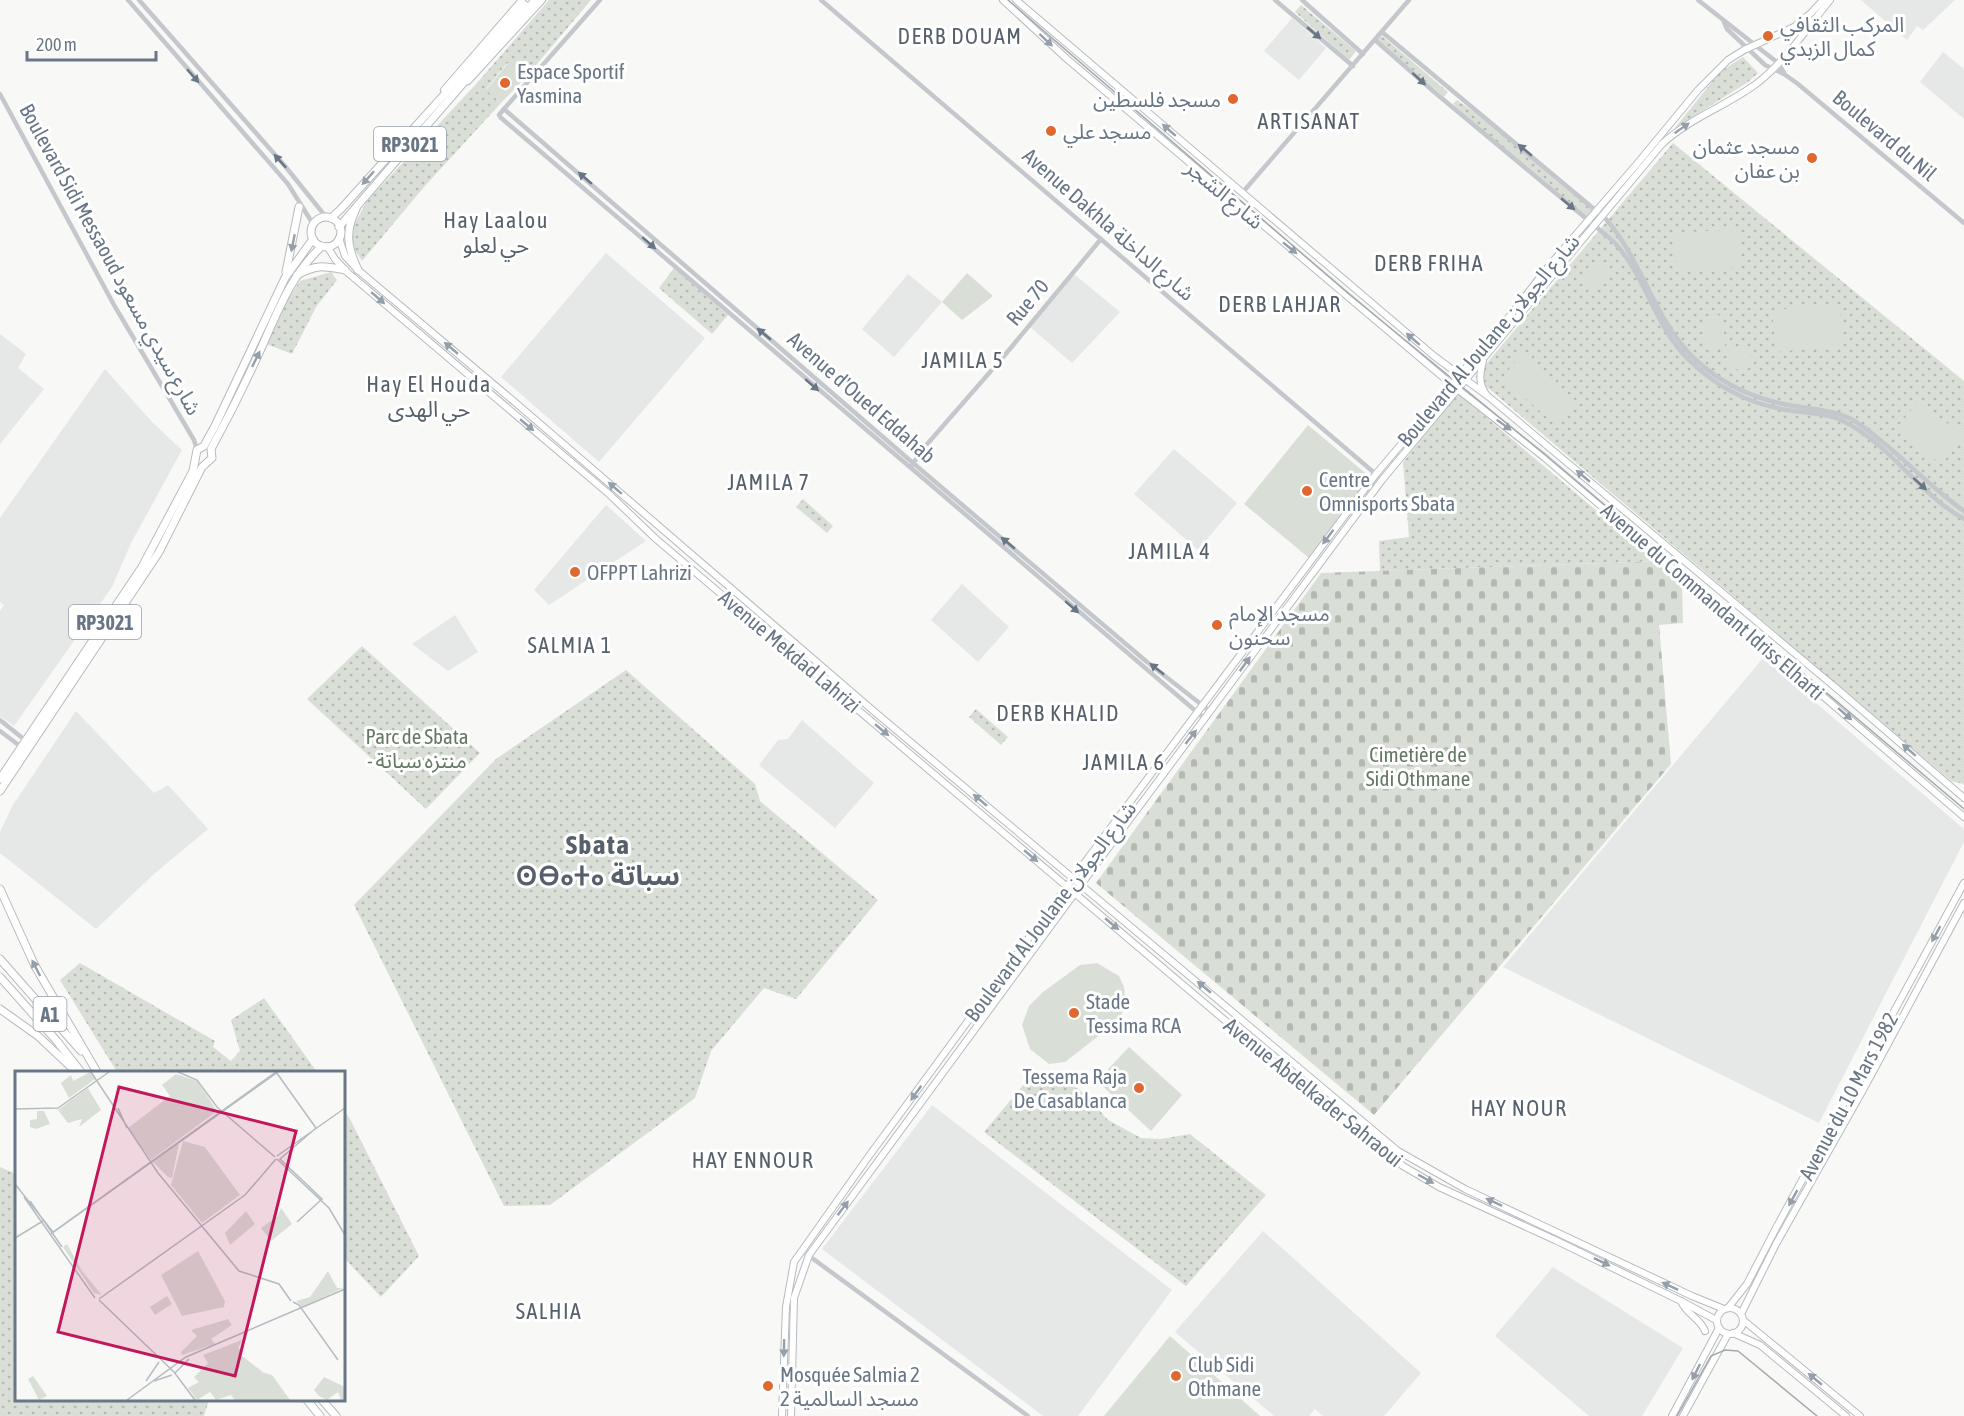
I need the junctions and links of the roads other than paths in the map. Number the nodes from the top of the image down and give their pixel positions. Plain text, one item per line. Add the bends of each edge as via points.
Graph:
1 (128, 0) edge
2 (139, 0) edge
3 (522, 0) edge
4 (529, 0) edge
5 (535, 0) edge
6 (542, 0) edge
7 (600, 0) edge
8 (821, 0) edge
9 (1003, 0) edge
10 (1016, 0) edge
11 (1275, 0) edge
12 (1302, 0) edge
13 (1408, 0) edge
14 (1698, 0) edge
15 (1823, 0) edge
16 (1830, 0) edge
17 (1724, 22) junction
18 (1382, 32) junction
19 (1375, 40) junction
20 (1755, 45) junction
21 (1747, 48) junction
22 (1363, 54) junction
23 (1778, 63) junction
24 (1353, 66) junction
25 (1772, 70) junction
26 (1784, 74) junction
27 (460, 86) junction
28 (0, 94) edge
29 (504, 109) junction
30 (422, 120) junction
31 (1242, 193) junction
32 (360, 201) junction
33 (299, 207) dead end
34 (1599, 214) junction
35 (328, 218) junction
36 (1964, 223) edge
37 (314, 224) junction
38 (1591, 224) junction
39 (339, 227) junction
40 (339, 237) junction
41 (313, 238) junction
42 (1101, 239) junction
43 (325, 246) junction
44 (345, 270) junction
45 (358, 270) junction
46 (295, 276) junction
47 (285, 278) junction
48 (1483, 360) junction
49 (1459, 375) junction
50 (1467, 380) junction
51 (1451, 384) junction
52 (1458, 389) junction
53 (1489, 397) junction
54 (202, 450) junction
55 (1895, 457) junction
56 (206, 463) junction
57 (913, 463) junction
58 (910, 469) junction
59 (1376, 474) junction
60 (1382, 480) junction
61 (1356, 499) junction
62 (1363, 505) junction
63 (1964, 511) edge
64 (1964, 519) edge
65 (1202, 706) junction
66 (1211, 712) junction
67 (1197, 713) junction
68 (1205, 719) junction
69 (0, 720) edge
70 (0, 731) edge
71 (23, 743) junction
72 (0, 779) edge
73 (1953, 789) junction
74 (1964, 790) edge
75 (0, 791) edge
76 (1964, 798) edge
77 (1964, 817) edge
78 (1073, 879) junction
79 (1964, 883) edge
80 (1081, 885) junction
81 (1067, 886) junction
82 (0, 889) edge
83 (1075, 893) junction
84 (1964, 903) edge
85 (0, 959) edge
86 (0, 976) edge
87 (0, 1009) edge
88 (1271, 1043) junction
89 (1264, 1052) junction
90 (77, 1071) edge
91 (77, 1071) edge
92 (96, 1071) edge
93 (96, 1071) edge
94 (1303, 1071) junction
95 (1296, 1080) junction
96 (801, 1250) junction
97 (808, 1256) junction
98 (1681, 1301) junction
99 (1726, 1308) junction
100 (1742, 1317) junction
101 (1718, 1324) junction
102 (1705, 1331) dead end
103 (1730, 1333) junction
104 (308, 1401) edge
105 (323, 1401) edge
106 (320, 1416) edge
107 (336, 1416) edge
108 (782, 1416) edge
109 (791, 1416) edge
110 (1028, 1416) edge
111 (1672, 1416) edge
112 (1683, 1416) edge
113 (1846, 1416) edge
114 (1860, 1416) edge

1 -> 37 street via 285,179
35 -> 2 street
3 - 30 main road
4 - 30 highway, RP3021
5 - 27 highway, RP3021
6 - 27 main road via 475,75
7 - 29 street
8 - 42 street, Avenue Dakhla شارع الداخلة
9 -> 51 main road, شارع الشجر via 1067,59
31 -> 10 main road, شارع الشجر
11 -> 24 street
12 - 22 street
13 - 18 street
14 - 17 street
15 - 20 main road, Boulevard Al Joulane شارع الجولان via 1794,27
16 - 23 main road, Boulevard Al Joulane شارع الجولان
17 - 20 street
17 - 21 street
18 - 19 street
34 -> 18 street
19 - 22 street
19 -> 38 street
20 - 21 main road, Boulevard Al Joulane شارع الجولان
20 - 23 street
21 - 25 street
21 - 34 main road, Boulevard Al Joulane شارع الجولان via 1702,85
22 - 24 street
23 - 25 main road, Boulevard Al Joulane شارع الجولان
23 - 26 street, Boulevard du Nil
24 - 31 street
25 - 26 street, Boulevard du Nil
34 -> 25 main road, Boulevard Al Joulane شارع الجولان via 1674,134 1744,92
26 - 36 street, Boulevard du Nil
27 - 32 highway, RP3021
28 - 54 street, Boulevard Sidi Messaoud شارع سيدي مسعود via 114,304
57 -> 29 street, Avenue d'Oued Eddahab
29 -> 58 street, Avenue d'Oued Eddahab via 500,117
30 -> 35 highway, RP3021
49 -> 31 main road, شارع الشجر
32 - 39 highway, RP3021
32 - 45 highway via 348,235
33 -> 47 highway
34 - 38 main road, Boulevard Al Joulane شارع الجولان
34 - 55 street via 1631,255 1675,336 1703,366 1760,398 1846,416 1871,433
35 - 37 highway, RP3021 via 320,218
35 - 39 highway
37 - 41 highway
38 - 48 main road, Boulevard Al Joulane شارع الجولان
38 - 49 main road, Boulevard Al Joulane شارع الجولان via 1548,267
38 - 55 street via 1618,246 1666,332 1707,376 1755,402 1842,421
39 - 40 highway
40 - 43 highway, RP3021
40 - 45 main road, Avenue Mekdad Lahrizi via 345,256
41 - 43 highway
41 - 47 highway, RP3021
42 - 57 street, Rue 70
42 - 59 street, Avenue Dakhla شارع الداخلة
43 - 44 main road, Avenue Mekdad Lahrizi
43 - 46 highway, RP3021
44 - 46 highway via 319,266
44 -> 81 main road, Avenue Mekdad Lahrizi
78 -> 45 main road, Avenue Mekdad Lahrizi
54 -> 46 highway, RP3021
47 - 54 highway, RP3021
48 - 50 main road, Boulevard Al Joulane شارع الجولان
48 - 53 main road via 1481,380
49 - 50 main road, شارع الشجر
49 - 51 main road, Boulevard Al Joulane شارع الجولان
50 - 52 main road, Boulevard Al Joulane شارع الجولان
50 - 53 main road, Avenue du Commandant Idriss Elharti
51 - 52 main road, شارع الشجر
51 - 59 main road, Boulevard Al Joulane شارع الجولان
52 - 60 main road, Boulevard Al Joulane شارع الجولان
52 -> 77 main road, Avenue du Commandant Idriss Elharti via 1512,430
73 -> 53 main road, Avenue du Commandant Idriss Elharti
54 - 56 highway via 200,462
54 - 56 highway, RP3021 via 212,458
54 - 71 highway, RP3021 via 142,567
55 - 63 street
55 -> 64 street via 1949,510
56 - 75 highway, RP3021 via 159,552
57 - 58 street, Rue 70
65 -> 57 street, Avenue d'Oued Eddahab
58 -> 67 street, Avenue d'Oued Eddahab
59 - 60 street, Avenue Dakhla شارع الداخلة
59 - 61 main road, Boulevard Al Joulane شارع الجولان
60 - 62 main road, Boulevard Al Joulane شارع الجولان
61 - 62 main road
61 -> 65 main road, Boulevard Al Joulane شارع الجولان
66 -> 62 main road, Boulevard Al Joulane شارع الجولان
65 - 66 street, Avenue d'Oued Eddahab
65 - 67 main road, Boulevard Al Joulane شارع الجولان
66 - 68 main road, Boulevard Al Joulane شارع الجولان
67 - 68 street, Avenue d'Oued Eddahab
67 - 78 main road, Boulevard Al Joulane شارع الجولان
80 -> 68 main road, Boulevard Al Joulane شارع الجولان
69 - 71 street
70 - 71 street
71 - 72 highway, RP3021
73 - 74 main road
73 - 76 main road, Avenue du Commandant Idriss Elharti
78 - 80 main road, Avenue Abdelkader Sahraoui
78 - 81 main road, Boulevard Al Joulane شارع الجولان
79 -> 99 main road, Avenue du 10 Mars 1982 via 1748,1284
80 - 83 main road, Boulevard Al Joulane شارع الجولان
88 -> 80 main road, Avenue Abdelkader Sahraoui
81 - 83 main road, Avenue Abdelkader Sahraoui
81 -> 96 main road, Boulevard Al Joulane شارع الجولان
92 -> 82 highway via 35,966
83 -> 89 main road, Avenue Abdelkader Sahraoui
97 -> 83 main road, Boulevard Al Joulane شارع الجولان
84 - 100 main road, Avenue du 10 Mars 1982 via 1776,1244
85 - 93 highway, A1
86 - 90 highway, A1 via 56,1040
87 - 91 highway
88 - 89 main road
88 - 94 main road, Avenue Abdelkader Sahraoui
89 - 95 main road, Avenue Abdelkader Sahraoui
94 - 95 main road
99 -> 94 main road, Avenue Abdelkader Sahraoui via 1692,1296 1447,1180 1398,1151
95 -> 98 main road, Avenue Abdelkader Sahraoui via 1402,1166
96 - 97 street
96 -> 108 main road, Boulevard Al Joulane شارع الجولان via 790,1275 786,1307
97 - 109 main road, Boulevard Al Joulane شارع الجولان via 794,1298
97 - 110 street
98 - 101 main road, Avenue Abdelkader Sahraoui
98 - 102 main road
99 - 100 main road via 1736,1309
99 - 101 main road via 1719,1313
100 - 103 main road via 1740,1329
114 -> 100 main road
101 - 103 main road
101 -> 111 main road
103 - 112 main road
103 - 113 main road via 1763,1347
104 - 106 highway
105 - 107 highway

